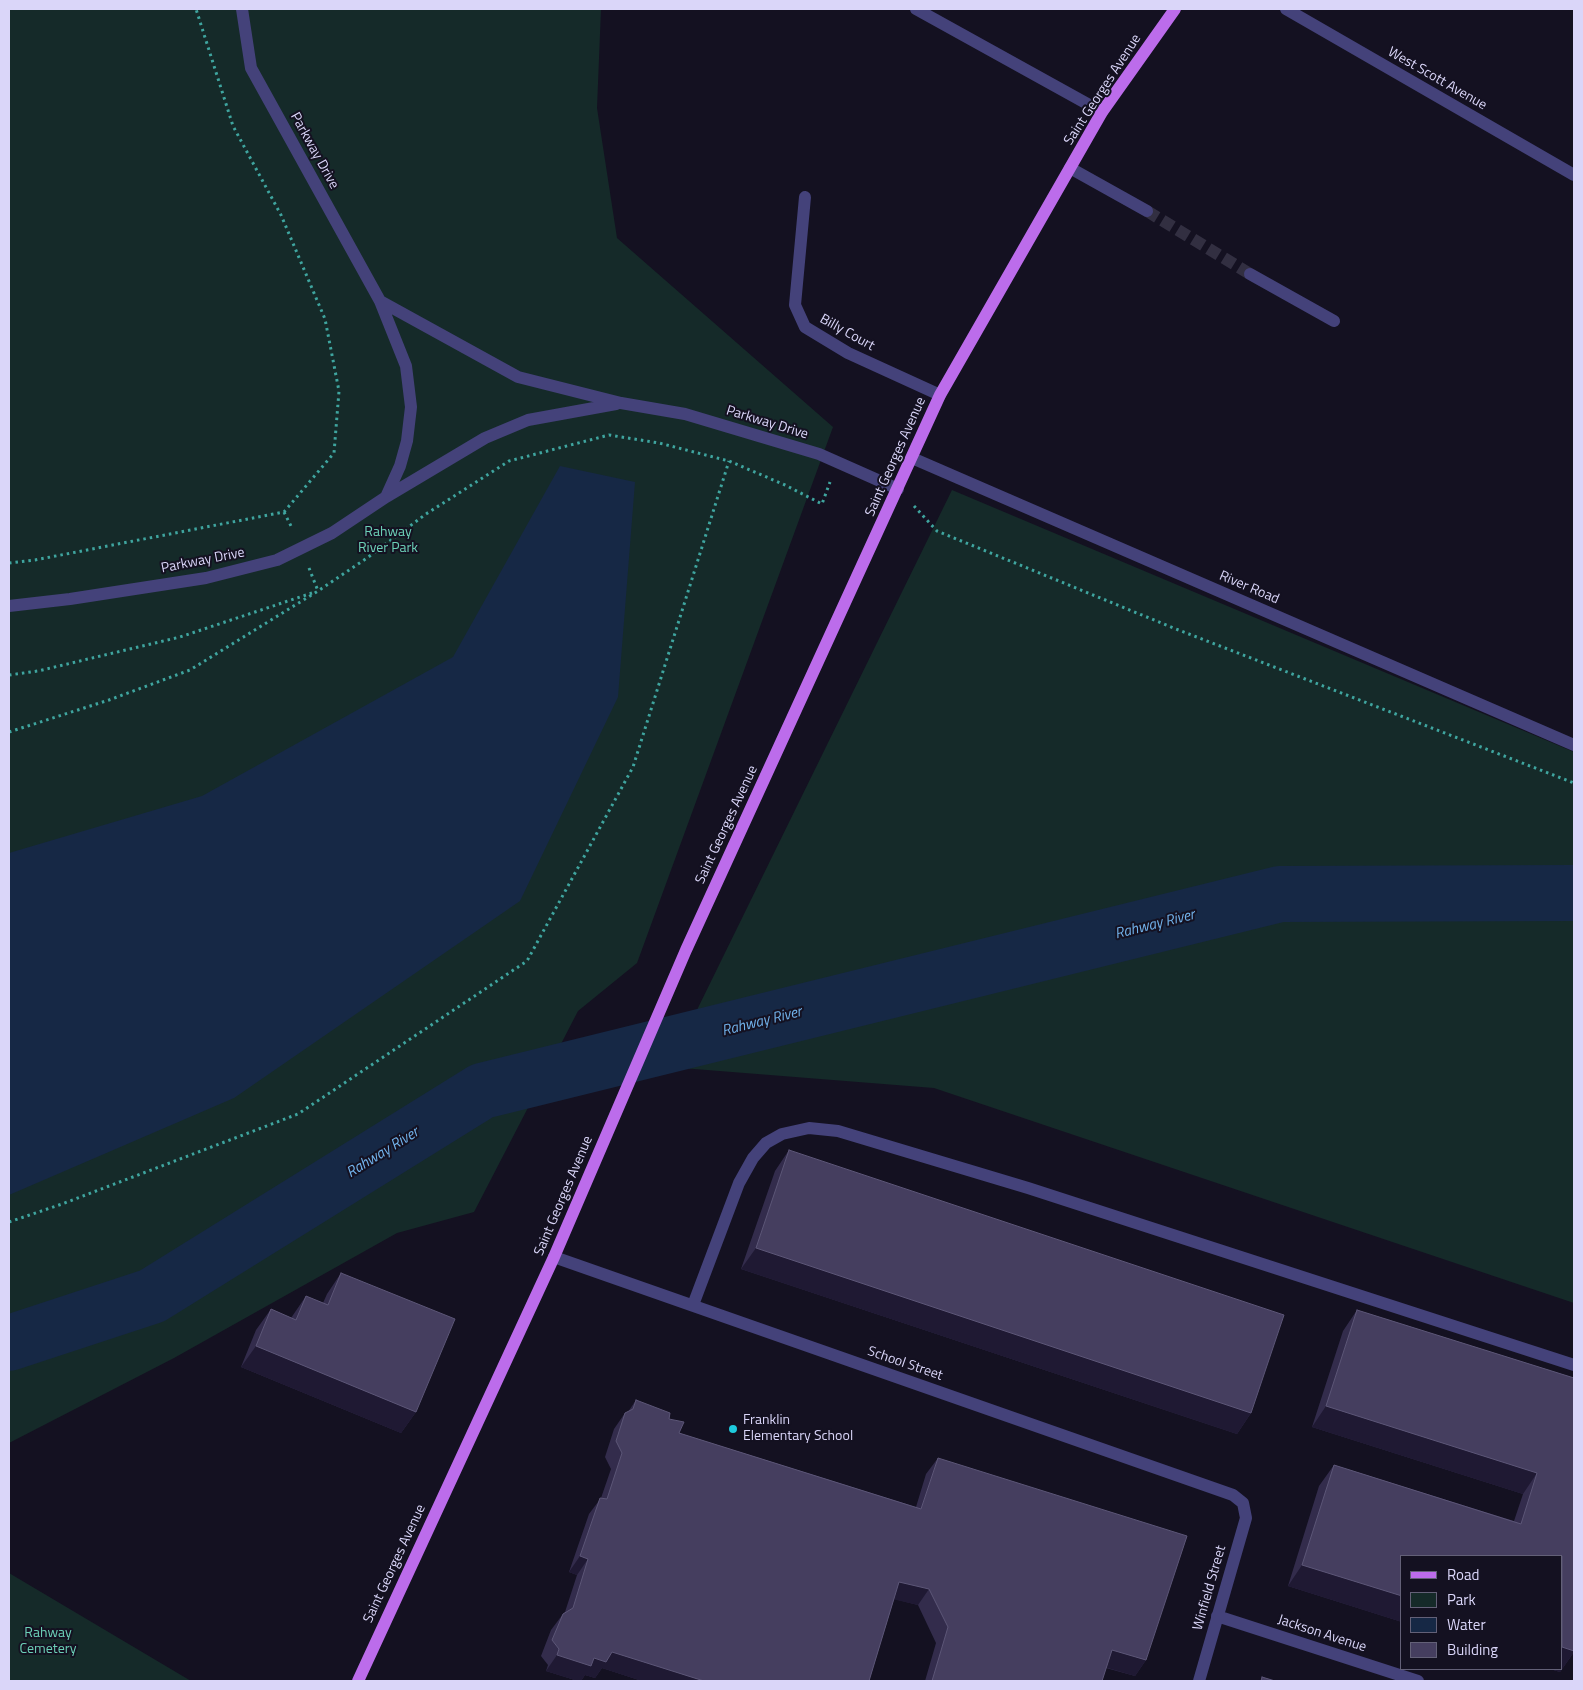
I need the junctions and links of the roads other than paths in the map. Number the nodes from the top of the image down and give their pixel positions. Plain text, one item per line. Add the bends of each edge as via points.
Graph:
1 (242, 9) edge
2 (916, 9) edge
3 (1175, 9) edge
4 (1286, 9) edge
5 (1102, 112) junction
6 (1070, 168) junction
7 (1574, 175) edge
8 (805, 197) dead end
9 (1147, 211) tunnel mouth
10 (1250, 274) tunnel mouth
11 (380, 301) junction
12 (1334, 321) dead end
13 (940, 395) junction
14 (621, 403) junction
15 (912, 458) junction
16 (898, 489) junction
17 (386, 497) junction
18 (9, 606) edge
19 (1574, 745) edge
20 (554, 1257) junction
21 (693, 1306) junction
22 (1574, 1365) edge
23 (1243, 1503) joint
24 (1218, 1616) junction
25 (358, 1681) edge
26 (1199, 1681) edge
27 (1418, 1681) edge

1 - 11 street, Parkway Drive via 251,68
2 - 5 street
3 - 5 main road, Saint Georges Avenue
4 - 7 street, West Scott Avenue
5 - 6 main road, Saint Georges Avenue
6 - 9 street
6 - 13 main road, Saint Georges Avenue
8 - 13 street, Billy Court via 795,305 805,327 848,353
10 - 12 street
11 - 14 street, Parkway Drive via 518,377
11 - 17 street, Parkway Drive via 406,366 410,407 407,441
13 - 15 main road, Saint Georges Avenue
14 - 16 street, Parkway Drive via 685,414 820,454
14 - 17 street, Parkway Drive via 528,420 485,438
15 - 16 main road, Saint Georges Avenue
15 - 19 street, River Road
16 - 20 main road, Saint Georges Avenue via 686,950
17 - 18 street, Parkway Drive via 332,533 278,560 206,578
20 - 21 street, School Street
20 - 25 main road, Saint Georges Avenue
21 - 22 street via 739,1183 753,1158 766,1143 782,1134 809,1128 838,1131 1028,1188
21 - 23 street, School Street via 1233,1494
23 - 24 street, Winfield Street via 1246,1518
24 - 26 street, Winfield Street
24 - 27 street, Jackson Avenue

